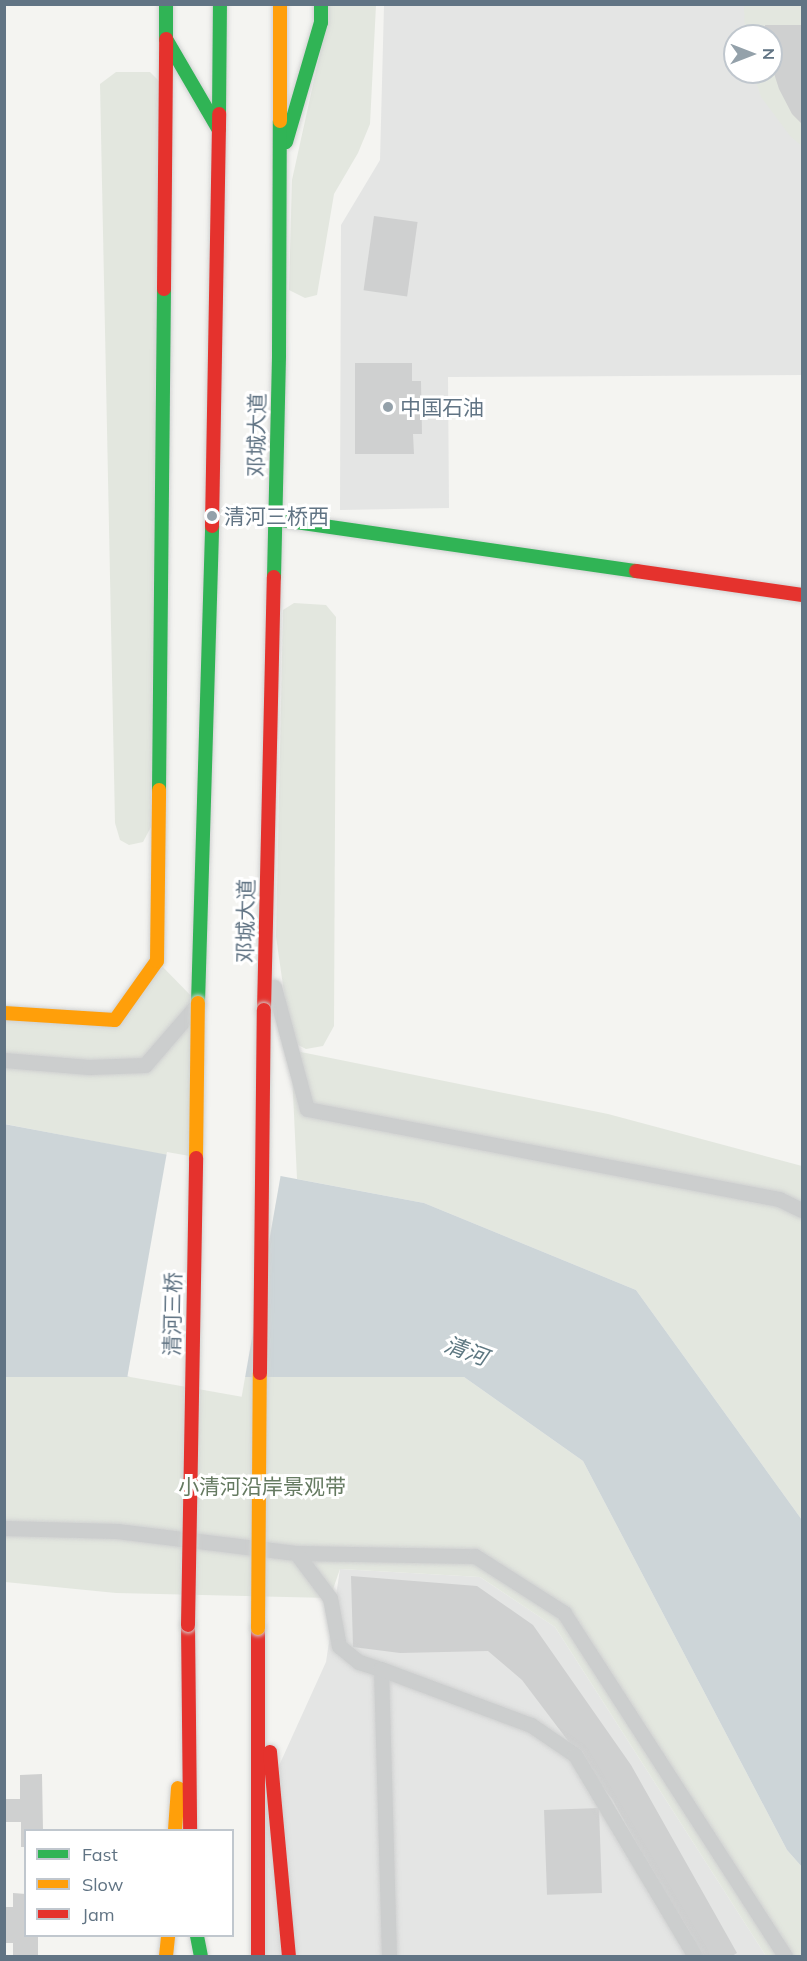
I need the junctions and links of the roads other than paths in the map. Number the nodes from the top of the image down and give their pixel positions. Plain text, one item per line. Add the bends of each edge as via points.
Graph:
1 (166, 4) edge
2 (220, 4) edge
3 (280, 4) edge
4 (321, 4) edge
5 (166, 39) junction
6 (219, 130) junction
7 (279, 164) junction
8 (275, 519) junction
9 (802, 595) edge
10 (266, 957) junction
11 (198, 1003) junction
12 (4, 1013) edge
13 (4, 1060) edge
14 (802, 1210) edge
15 (4, 1527) edge
16 (296, 1553) junction
17 (188, 1625) junction
18 (258, 1628) junction
19 (381, 1669) junction
20 (175, 1829) edge
21 (190, 1829) edge
22 (258, 1891) junction
23 (168, 1937) edge
24 (190, 1937) edge
25 (197, 1937) edge
26 (166, 1956) edge
27 (191, 1956) edge
28 (201, 1956) edge
29 (246, 1956) edge
30 (258, 1956) edge
31 (289, 1956) edge
32 (389, 1956) edge
33 (695, 1956) edge
34 (784, 1956) edge

1 - 5 main road
2 - 6 main road, 邓城大道
3 - 7 main road, 邓城大道
4 - 7 main road via 321,22
5 - 6 main road
5 - 12 main road via 157,960 115,1020
6 - 11 main road, 邓城大道 via 216,382
7 - 8 main road, 邓城大道
8 - 9 main road
8 - 10 main road, 邓城大道
10 - 14 street via 307,1109 779,1199
10 - 18 main road, 邓城大道, bridge
11 - 13 street via 145,1065 89,1067
11 - 17 main road, 清河三桥, bridge
15 - 16 street via 117,1531
16 - 19 street via 330,1598 339,1646 359,1662
16 - 34 street via 475,1556 564,1613
17 - 20 main road
17 - 21 main road
18 - 22 main road
18 - 31 main road
19 - 32 street
19 - 33 street via 531,1725 575,1755
22 - 29 main road
22 - 30 main road
23 - 26 main road
24 - 27 main road
25 - 28 main road

